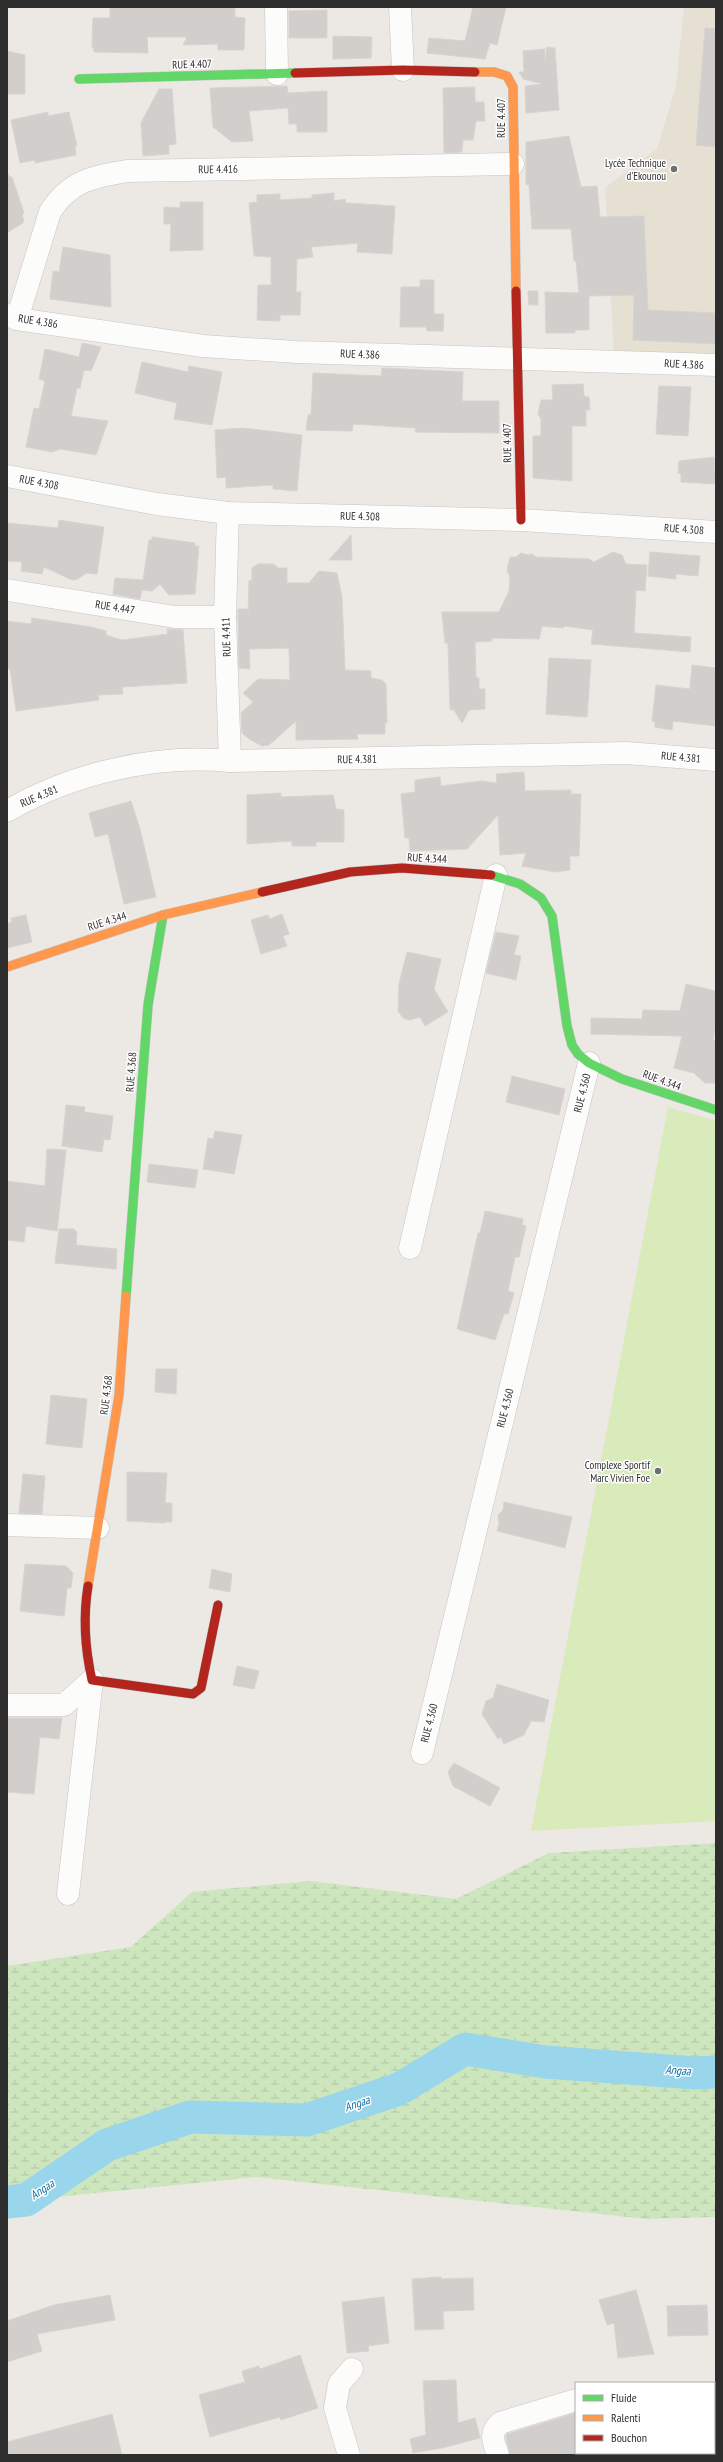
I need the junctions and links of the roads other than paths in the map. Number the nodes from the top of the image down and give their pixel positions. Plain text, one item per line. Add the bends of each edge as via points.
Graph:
1 (276, 7) edge
2 (400, 7) edge
3 (402, 70) junction
4 (277, 74) junction
5 (78, 79) dead end
6 (513, 164) junction
7 (12, 317) edge
8 (518, 358) junction
9 (716, 365) edge
10 (7, 476) edge
11 (228, 513) junction
12 (521, 520) junction
13 (716, 532) edge
14 (7, 590) edge
15 (225, 618) junction
16 (716, 760) edge
17 (230, 761) junction
18 (7, 811) edge
19 (496, 875) junction
20 (163, 915) junction
21 (7, 967) edge
22 (589, 1063) junction
23 (716, 1110) edge
24 (410, 1248) dead end
25 (7, 1525) edge
26 (98, 1528) junction
27 (218, 1605) dead end
28 (92, 1680) junction
29 (7, 1705) edge
30 (422, 1753) dead end
31 (68, 1894) dead end
32 (352, 2369) dead end
33 (575, 2400) edge
34 (349, 2455) edge
35 (498, 2455) edge

1 - 4 street
2 - 3 street
3 - 4 street, RUE 4.407
3 - 6 street, RUE 4.407 via 494,72 507,76 513,87
4 - 5 street, RUE 4.407
6 - 7 street, RUE 4.416 via 128,171 96,176 70,188 58,198 50,212
6 - 8 street, RUE 4.407
7 - 8 street, RUE 4.386 via 203,346 296,352
8 - 9 street, RUE 4.386
8 - 12 street, RUE 4.407
10 - 11 street, RUE 4.308 via 157,504
11 - 12 street, RUE 4.308
11 - 15 street, RUE 4.411
12 - 13 street, RUE 4.308
14 - 15 street, RUE 4.447 via 175,616
15 - 17 street, RUE 4.411
16 - 17 street, RUE 4.381 via 626,753
17 - 18 street, RUE 4.381 via 201,759 145,763 95,775 32,796
19 - 20 street, RUE 4.344 via 402,868 350,872
19 - 22 street, RUE 4.344 via 520,884 541,898 552,916 560,987 571,1043 578,1054
19 - 24 street
20 - 21 street, RUE 4.344
20 - 26 street, RUE 4.368 via 148,1006 119,1395
22 - 23 street, RUE 4.344 via 664,1094
22 - 30 street, RUE 4.360
25 - 26 street
26 - 28 street, RUE 4.368 via 86,1601 86,1653
27 - 28 street via 201,1688 193,1694
28 - 29 street via 64,1705
28 - 31 street
32 - 34 street via 339,2384 335,2408
33 - 35 street via 500,2423 493,2431 493,2441

